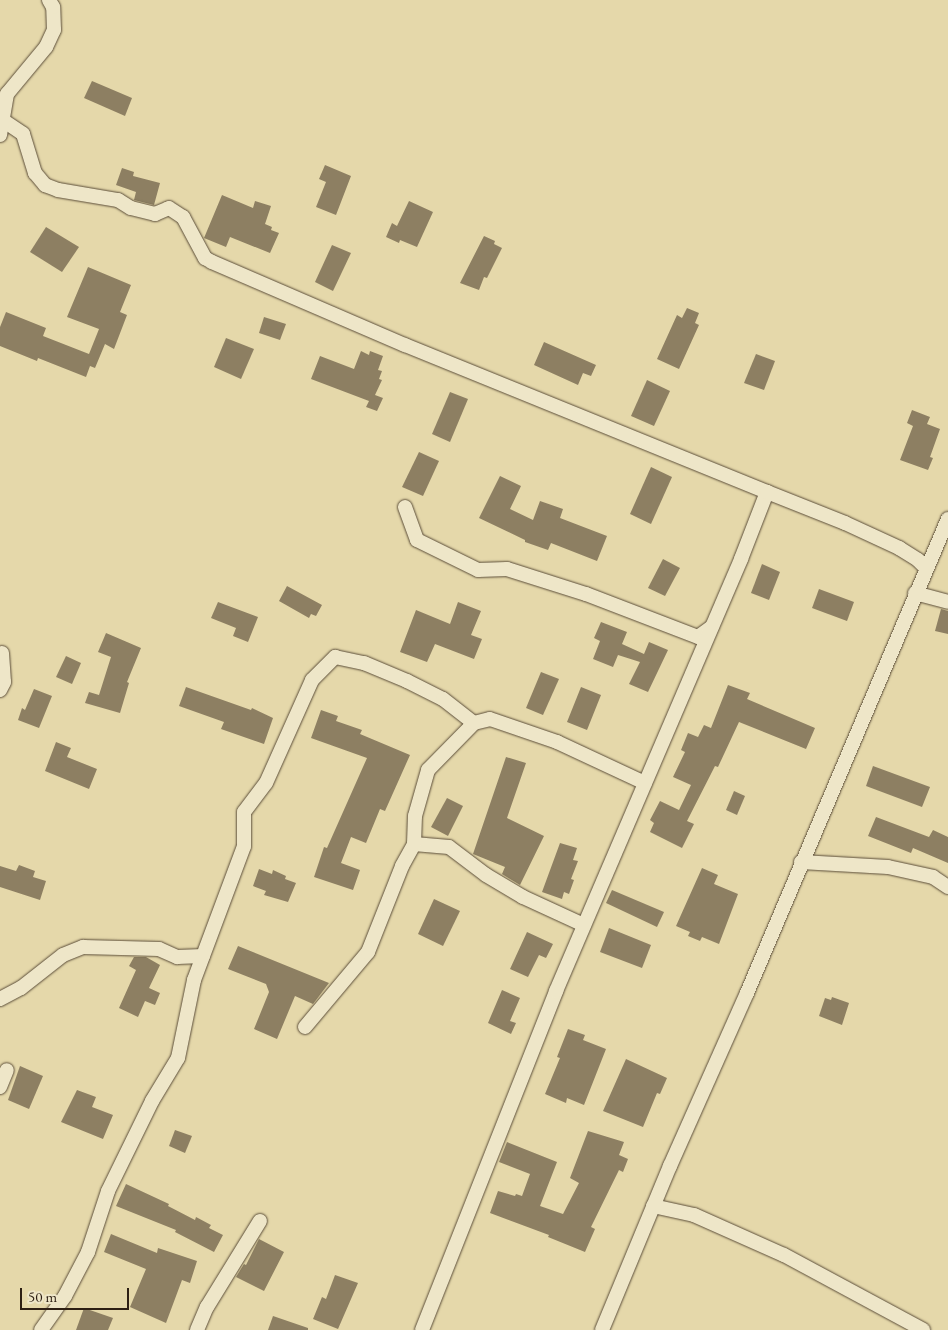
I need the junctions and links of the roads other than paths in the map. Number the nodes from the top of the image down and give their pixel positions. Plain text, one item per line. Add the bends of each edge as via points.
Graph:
1 (49, 0) edge
2 (4, 121) junction
3 (0, 136) edge
4 (767, 492) junction
5 (406, 507) dead end
6 (948, 519) edge
7 (926, 568) junction
8 (915, 593) junction
9 (948, 602) edge
10 (712, 627) junction
11 (2, 653) dead end
12 (0, 690) edge
13 (474, 723) junction
14 (645, 784) junction
15 (414, 844) junction
16 (801, 862) junction
17 (948, 887) edge
18 (584, 925) junction
19 (203, 956) junction
20 (0, 999) edge
21 (305, 1027) dead end
22 (7, 1070) dead end
23 (0, 1086) edge
24 (653, 1206) junction
25 (260, 1221) dead end
26 (41, 1330) edge
27 (197, 1330) edge
28 (422, 1330) edge
29 (602, 1330) edge
30 (923, 1330) edge

1 - 2 street via 55,18 54,30 46,47 8,94
2 - 3 street
2 - 4 street via 23,134 35,173 45,185 118,200 131,208 155,214 169,208 183,217 205,258 212,262
4 - 7 street via 845,522 899,548
4 - 10 street
5 - 10 street via 418,540 478,570 507,569 586,594 698,636
6 - 7 street
7 - 8 street
8 - 9 street
8 - 16 street
10 - 14 street
11 - 12 street via 4,682
13 - 14 street via 490,719 557,742
13 - 15 street via 428,770 415,816
13 - 19 street via 443,699 407,680 335,657 312,680 266,783 244,812 244,846
14 - 18 street
15 - 18 street via 449,847 523,897
15 - 21 street via 368,952
16 - 17 street via 888,867 933,878
16 - 24 street via 748,993
18 - 28 street
19 - 20 street via 177,957 159,949 83,947 63,955 21,988
19 - 26 street via 194,980 178,1058 152,1101 108,1191 88,1252 65,1296
22 - 23 street
24 - 29 street
24 - 30 street via 694,1215 784,1255
25 - 27 street via 207,1307

